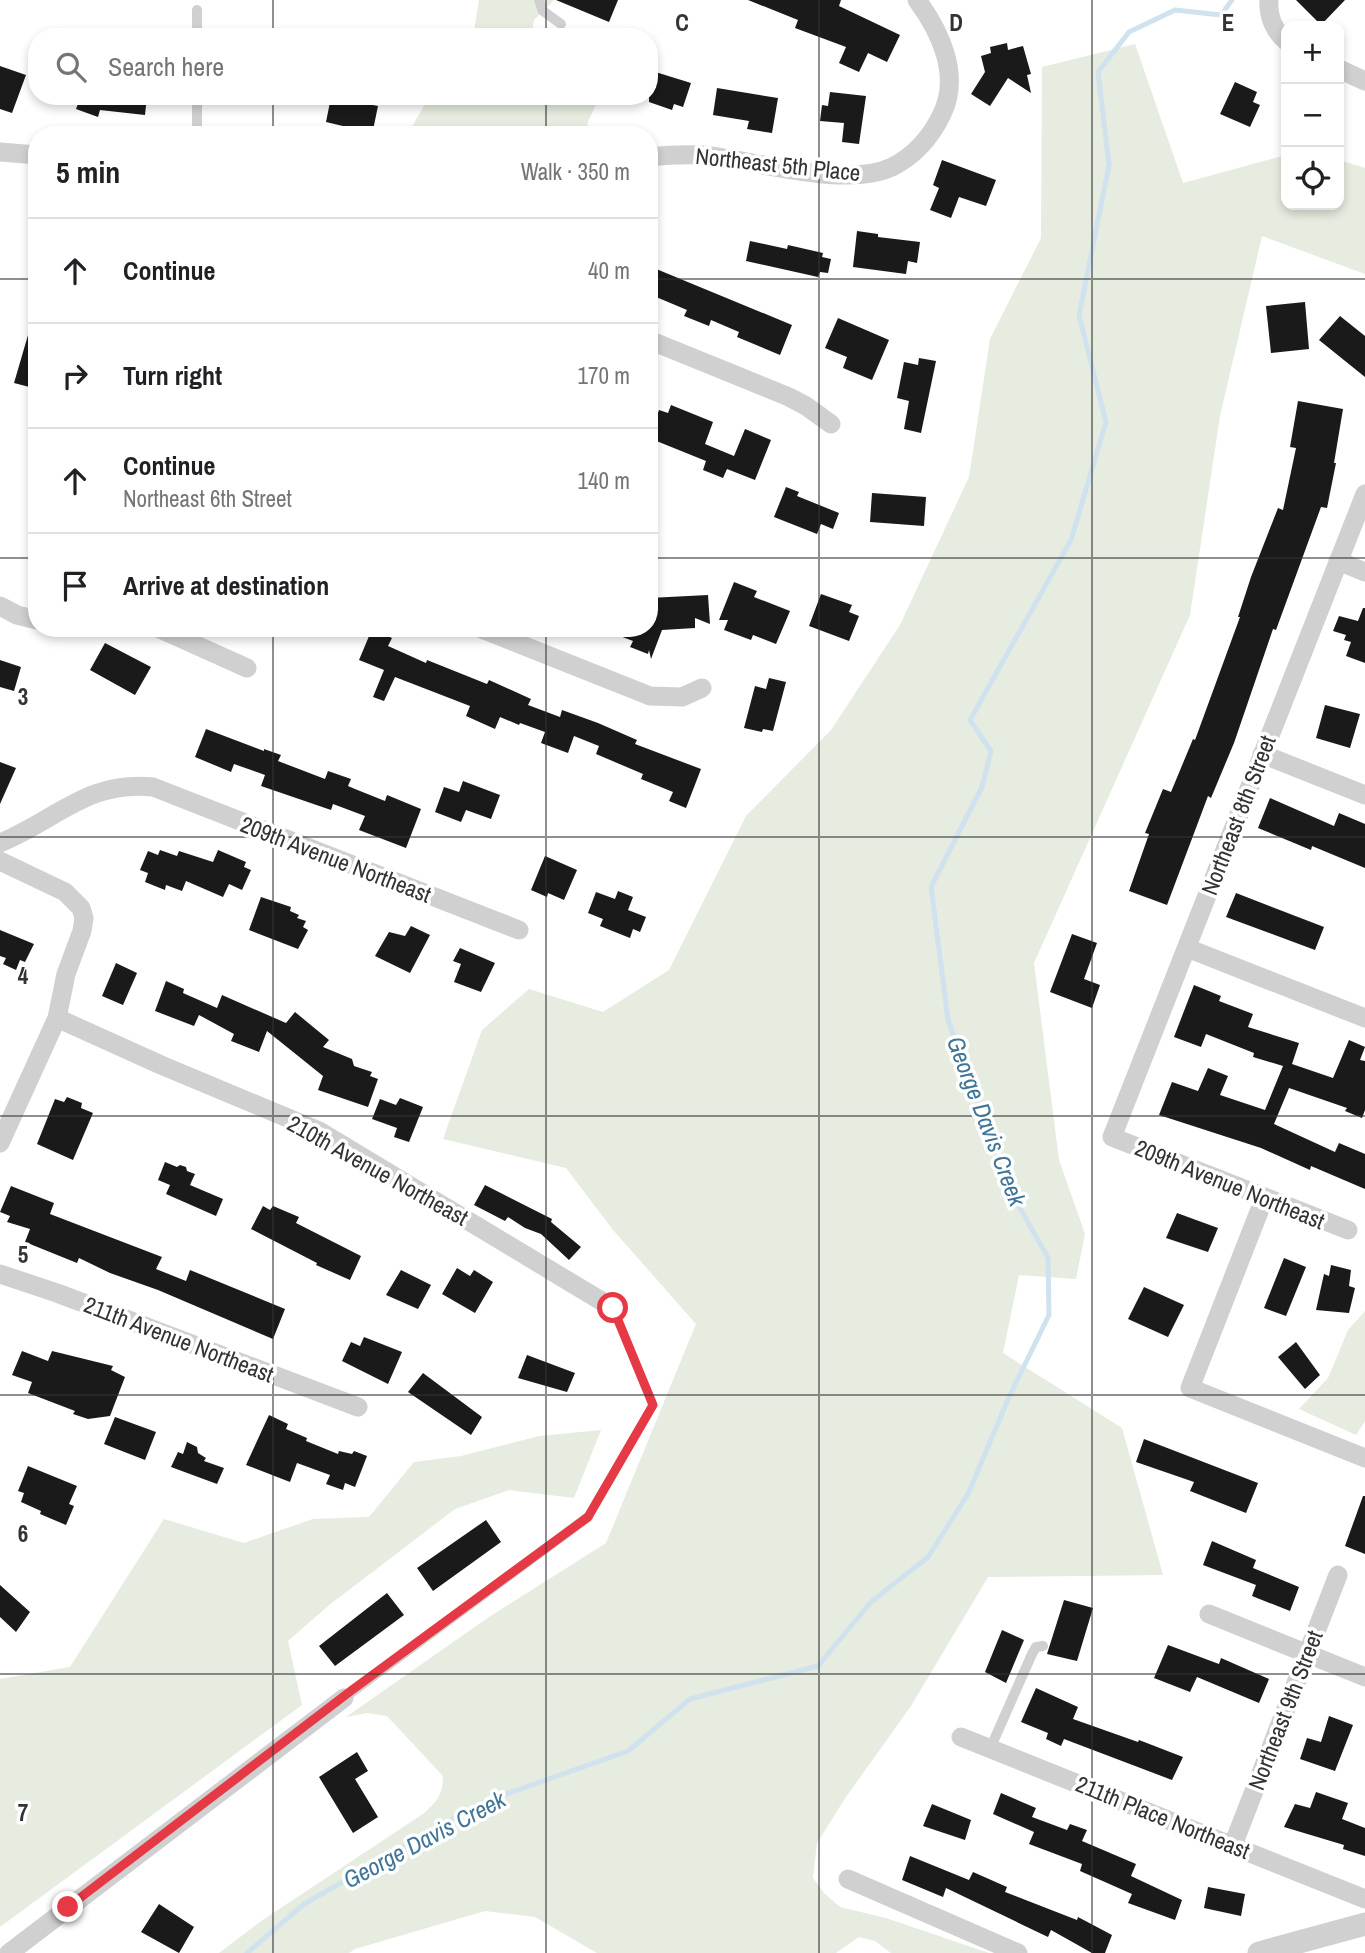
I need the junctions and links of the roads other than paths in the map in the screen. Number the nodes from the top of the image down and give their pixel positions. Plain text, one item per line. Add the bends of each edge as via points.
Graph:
1 (539, 0) edge
2 (917, 0) edge
3 (1269, 0) edge
4 (197, 10) dead end
5 (561, 24) dead end
6 (197, 28) edge
7 (1281, 37) edge
8 (1344, 71) edge
9 (1365, 81) edge
10 (197, 105) edge
11 (197, 126) edge
12 (0, 152) edge
13 (28, 154) edge
14 (658, 156) edge
15 (658, 344) edge
16 (831, 424) dead end
17 (1365, 494) edge
18 (1338, 561) junction
19 (1365, 572) edge
20 (0, 606) edge
21 (28, 618) edge
22 (179, 637) edge
23 (502, 637) edge
24 (247, 667) dead end
25 (702, 688) dead end
26 (1262, 754) junction
27 (1365, 795) edge
28 (0, 843) edge
29 (0, 861) edge
30 (520, 930) dead end
31 (1187, 948) junction
32 (57, 1018) junction
33 (1365, 1018) edge
34 (1, 1136) edge
35 (1112, 1137) joint
36 (1264, 1199) junction
37 (1348, 1230) dead end
38 (0, 1274) edge
39 (613, 1308) road end
40 (358, 1407) dead end
41 (1365, 1458) edge
42 (588, 1517) road end
43 (1338, 1575) dead end
44 (1209, 1614) dead end
45 (1043, 1646) dead end
46 (1307, 1654) junction
47 (1365, 1677) edge
48 (344, 1698) joint
49 (961, 1737) dead end
50 (990, 1749) junction
51 (1233, 1845) junction
52 (848, 1880) dead end
53 (1365, 1899) edge
54 (1365, 1924) edge
55 (9, 1953) edge
56 (1018, 1953) edge
57 (1259, 1953) edge

1 - 5 lane via 543,11
2 - 14 street, Northeast 5th Place via 935,25 950,82 934,130 919,150 905,159 891,167 851,175 703,155
3 - 7 street via 1272,21
4 - 6 lane
8 - 9 street
10 - 11 lane
12 - 13 street
15 - 16 street via 789,397
17 - 18 street, Northeast 8th Street
18 - 19 street
18 - 26 street, Northeast 8th Street
20 - 21 street
22 - 24 street
23 - 25 street via 650,696 682,697
26 - 27 street
26 - 31 street, Northeast 8th Street
28 - 30 street, 209th Avenue Northeast via 94,792 153,787
29 - 32 street via 65,892 81,908 82,931
31 - 33 street
31 - 35 street, Northeast 8th Street
32 - 34 street
32 - 39 street, 210th Avenue Northeast via 319,1131
35 - 36 street, 209th Avenue Northeast
36 - 37 street, 209th Avenue Northeast
36 - 41 street via 1190,1388
38 - 40 street, 211th Avenue Northeast
42 - 48 lane
43 - 46 street, Northeast 9th Street
44 - 46 street
45 - 50 lane via 1032,1654
46 - 47 street
46 - 51 street, Northeast 9th Street
48 - 55 street
49 - 50 street, 211th Place Northeast
50 - 51 street, 211th Place Northeast
51 - 53 street, 211th Place Northeast
52 - 56 street
54 - 57 street

